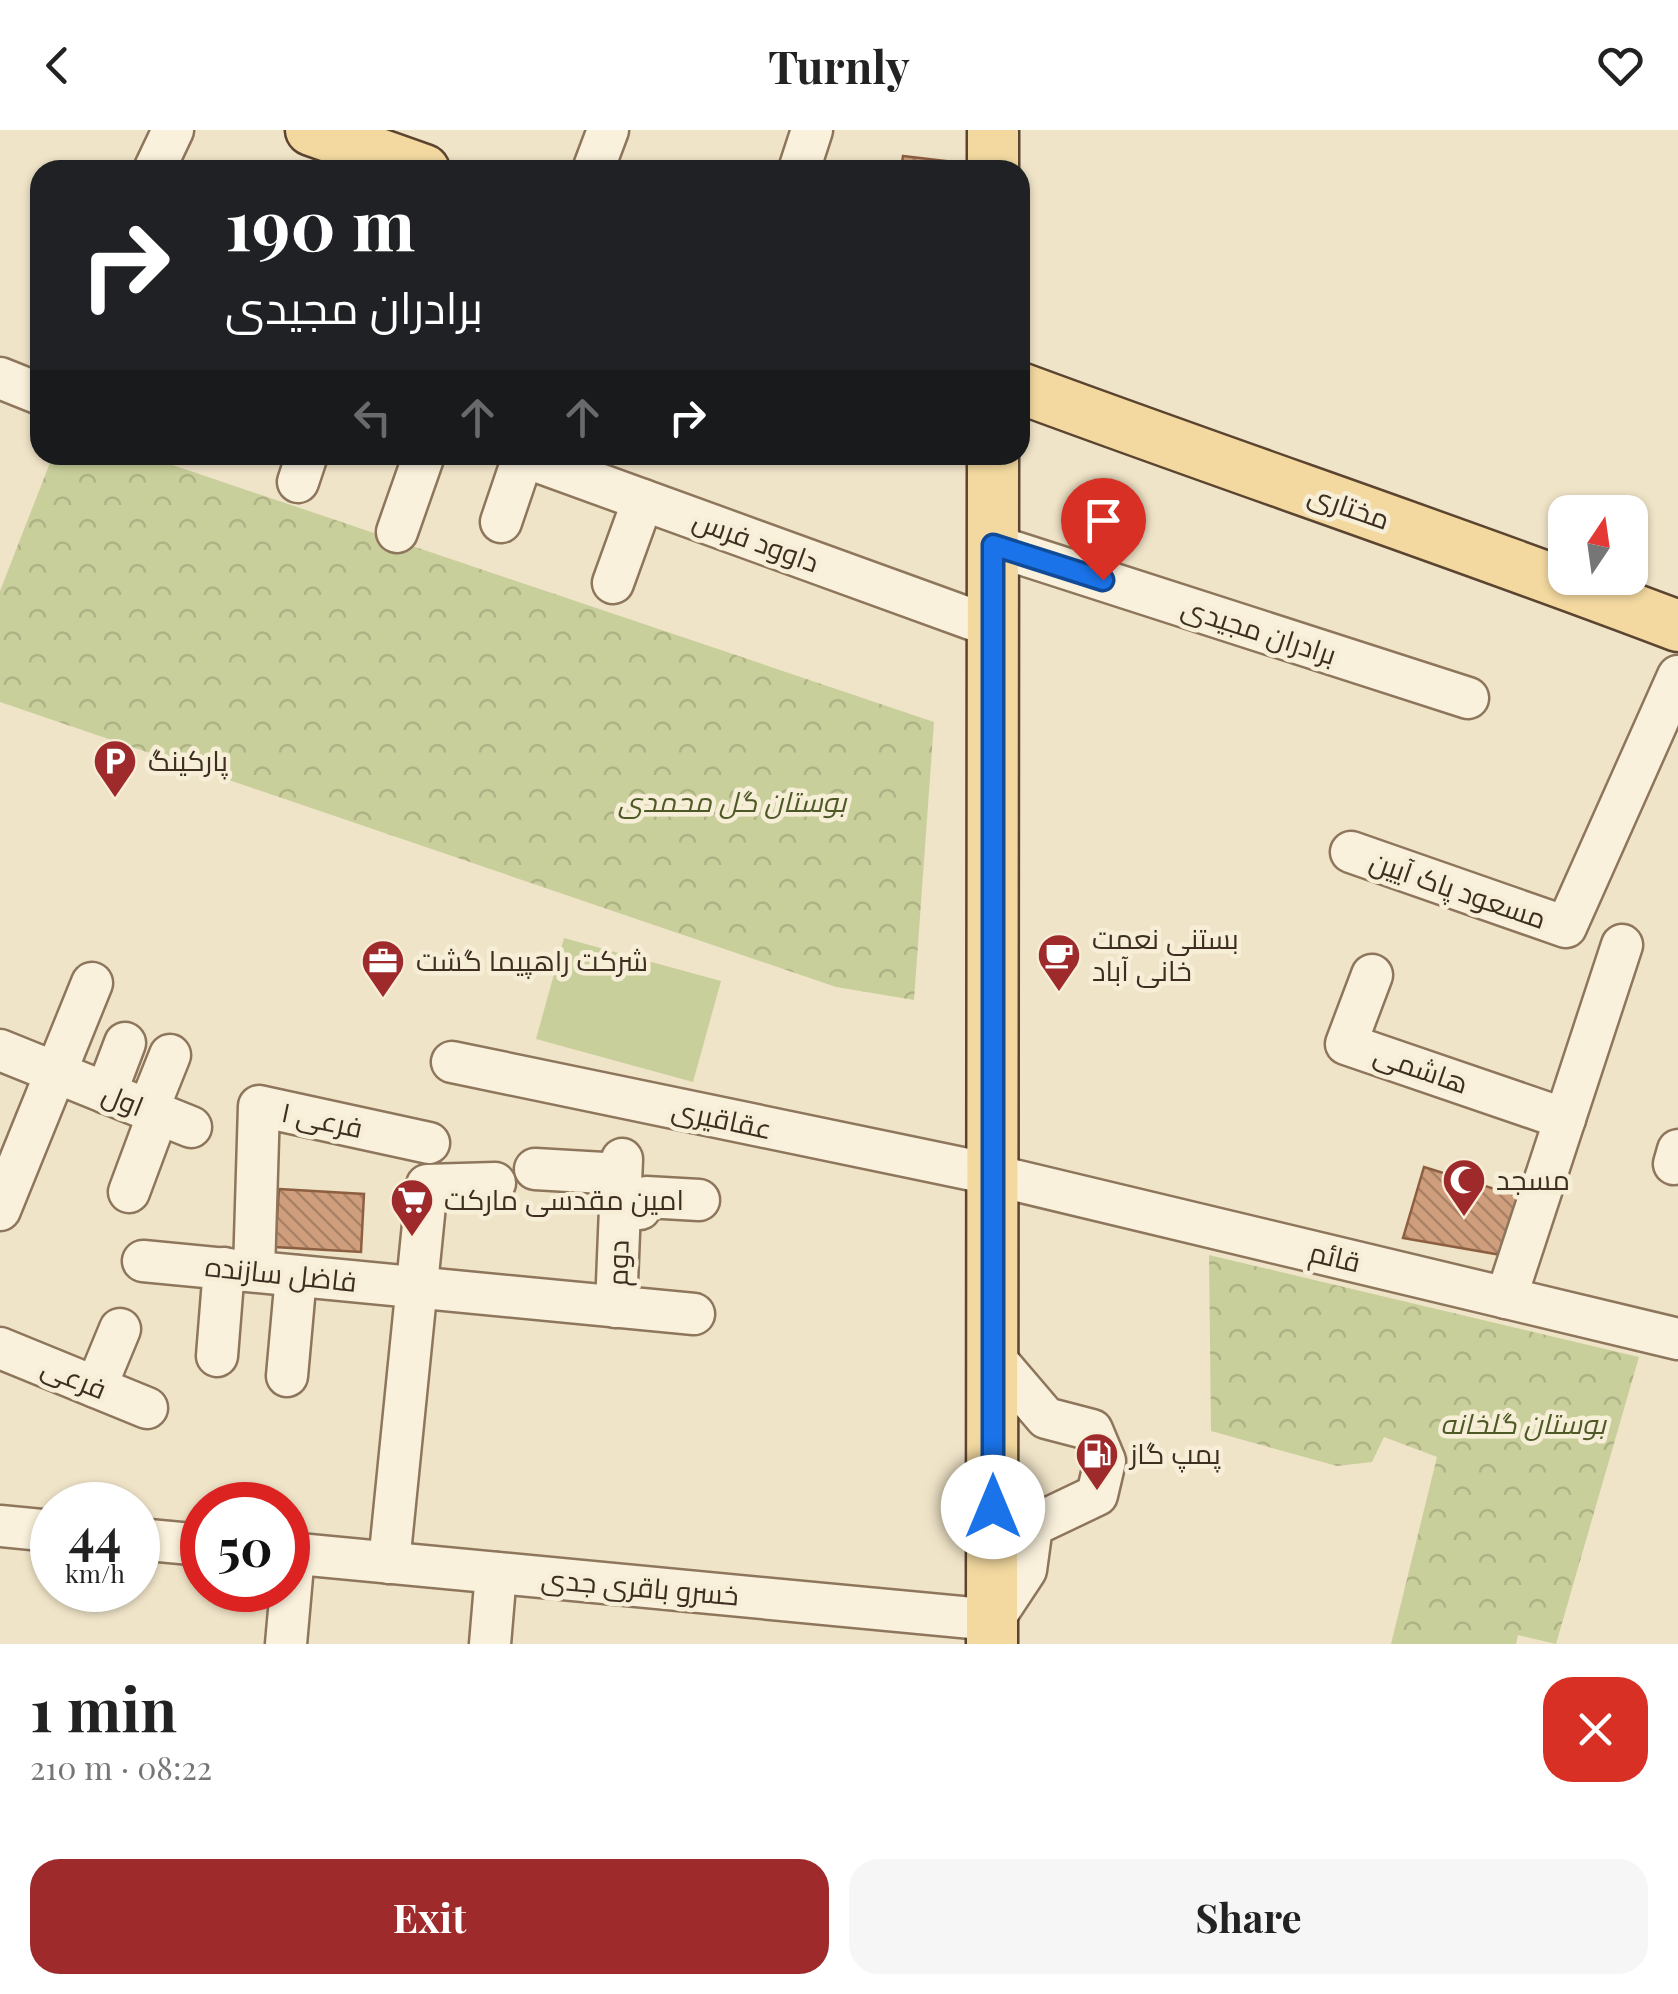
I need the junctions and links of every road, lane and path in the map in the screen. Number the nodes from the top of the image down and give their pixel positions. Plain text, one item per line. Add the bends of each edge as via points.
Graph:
1 (172, 130) edge
2 (312, 130) edge
3 (608, 130) edge
4 (812, 130) edge
5 (994, 130) edge
6 (158, 160) edge
7 (396, 160) edge
8 (597, 160) edge
9 (802, 160) edge
10 (994, 160) edge
11 (0, 378) edge
12 (30, 390) edge
13 (1030, 392) edge
14 (420, 465) edge
15 (518, 465) edge
16 (546, 465) edge
17 (993, 465) edge
18 (643, 500) junction
19 (501, 522) dead end
20 (397, 532) dead end
21 (993, 545) junction
22 (613, 583) dead end
23 (1678, 626) edge
24 (993, 627) junction
25 (1678, 676) edge
26 (1468, 698) dead end
27 (1351, 852) dead end
28 (1622, 945) dead end
29 (1372, 974) dead end
30 (92, 983) dead end
31 (126, 1043) dead end
32 (0, 1050) edge
33 (170, 1055) dead end
34 (452, 1062) dead end
35 (54, 1072) junction
36 (106, 1093) junction
37 (166, 1117) junction
38 (1565, 1119) junction
39 (429, 1143) dead end
40 (535, 1169) dead end
41 (993, 1175) junction
42 (621, 1180) junction
43 (495, 1184) dead end
44 (129, 1192) dead end
45 (699, 1200) dead end
46 (0, 1210) edge
47 (143, 1261) dead end
48 (239, 1270) junction
49 (296, 1276) junction
50 (419, 1288) junction
51 (1506, 1298) junction
52 (616, 1307) junction
53 (694, 1314) dead end
54 (120, 1328) dead end
55 (1678, 1338) edge
56 (0, 1348) edge
57 (218, 1356) dead end
58 (993, 1356) junction
59 (287, 1376) dead end
60 (96, 1387) junction
61 (147, 1408) dead end
62 (0, 1526) edge
63 (30, 1529) edge
64 (310, 1556) edge
65 (389, 1563) junction
66 (496, 1573) junction
67 (288, 1612) edge
68 (992, 1632) edge
69 (286, 1644) edge
70 (490, 1644) edge

1 - 6 street
2 - 7 main road
3 - 8 street
4 - 9 street
5 - 10 main road
11 - 12 street
13 - 23 main road, مختاری
14 - 20 street
15 - 19 street
16 - 18 street, داوود فرس
17 - 21 main road
18 - 22 street
18 - 24 street, داوود فرس
21 - 24 main road
21 - 26 street, برادران مجیدی
24 - 41 main road
25 - 27 street, مسعود پاک آیین via 1566,927
28 - 38 street
29 - 38 street, هاشمی via 1346,1044
30 - 35 street
31 - 36 street
32 - 35 street
33 - 37 street
34 - 41 street, عقاقیری
35 - 36 street, اول
35 - 46 street
36 - 37 street, اول
37 - 44 street
38 - 51 street
39 - 48 street, فرعی ۱ via 259,1106
40 - 42 street
41 - 51 street, قائم
41 - 58 main road
42 - 45 street via 640,1210 646,1197
42 - 52 street, دوم
43 - 50 street via 427,1186
47 - 48 street, فاضل سازنده
48 - 49 street, فاضل سازنده
48 - 57 street
49 - 50 street, فاضل سازنده
49 - 59 street
50 - 52 street, فاضل سازنده
50 - 65 street
51 - 55 street, قائم
52 - 53 street, فاضل سازنده
54 - 60 street
56 - 60 street, فرعی
58 - 68 main road
58 - 68 street via 1046,1418 1092,1430 1105,1461 1097,1495 1032,1526 1026,1570
60 - 61 street, فرعی
62 - 63 street
64 - 65 street, خسرو باقری جدی
65 - 66 street, خسرو باقری جدی
66 - 68 street, خسرو باقری جدی
66 - 70 street
67 - 69 street

